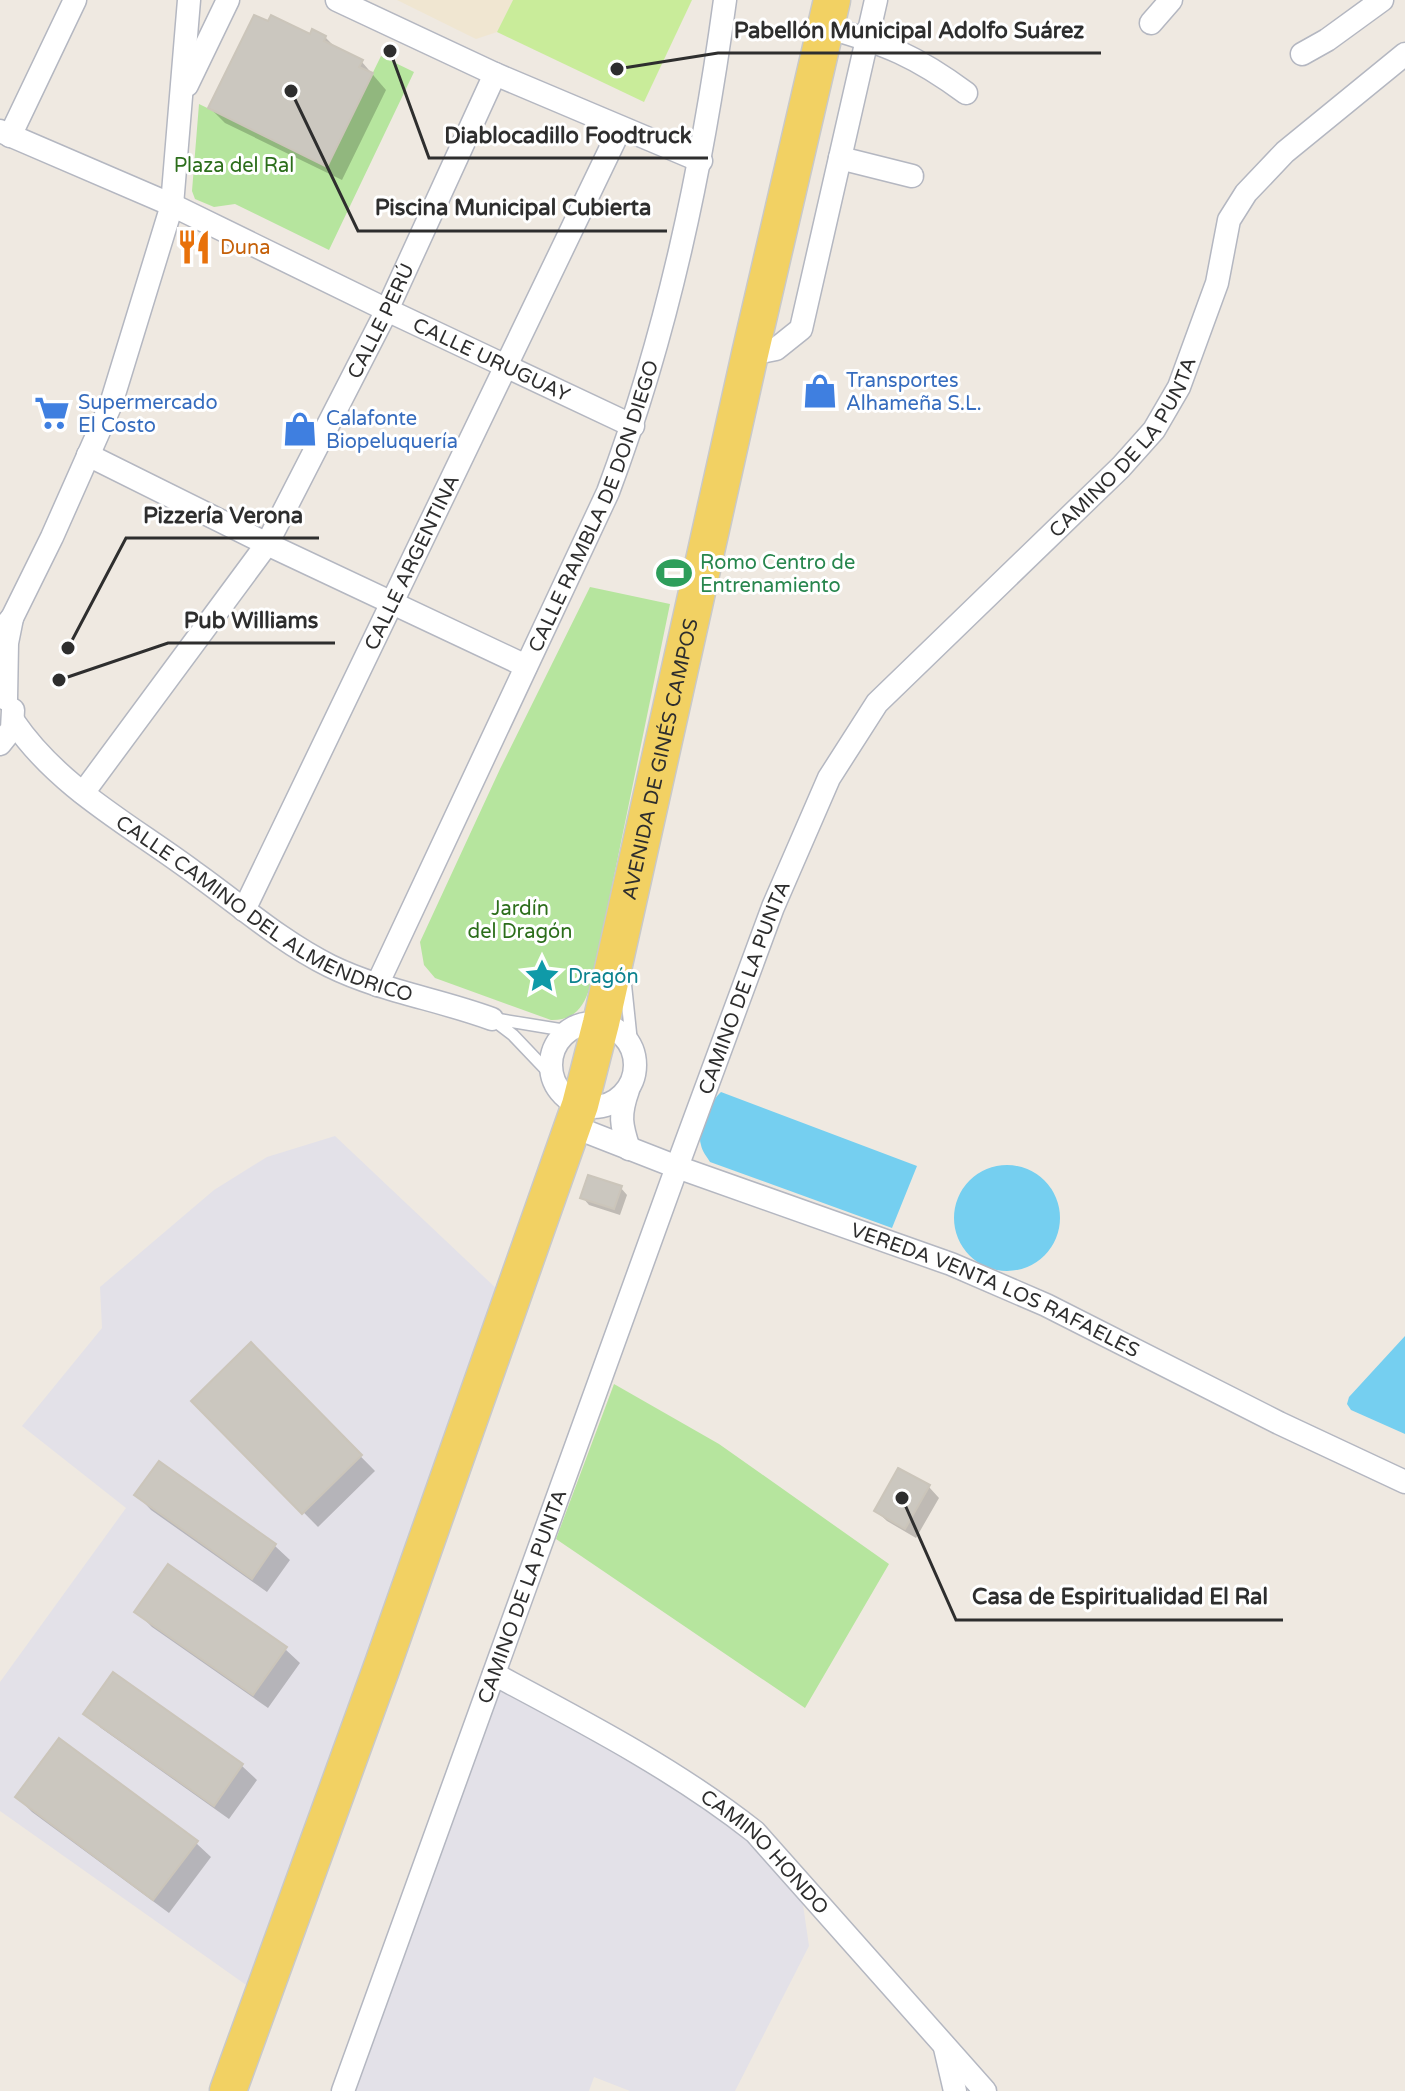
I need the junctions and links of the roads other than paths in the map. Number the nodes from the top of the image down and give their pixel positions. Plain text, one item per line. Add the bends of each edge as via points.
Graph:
1 (75, 0) edge
2 (189, 0) edge
3 (228, 0) edge
4 (337, 0) edge
5 (725, 0) edge
6 (876, 0) edge
7 (1171, 0) edge
8 (1382, 0) edge
9 (828, 7) edge
10 (1353, 8) edge
11 (1151, 23) dead end
12 (867, 39) junction
13 (1302, 54) dead end
14 (1405, 54) edge
15 (495, 74) junction
16 (966, 93) dead end
17 (181, 97) junction
18 (620, 129) junction
19 (5, 134) edge
20 (840, 158) junction
21 (701, 161) junction
22 (912, 176) dead end
23 (172, 205) junction
24 (387, 310) junction
25 (750, 354) junction
26 (505, 367) junction
27 (633, 426) junction
28 (88, 455) junction
29 (267, 544) junction
30 (393, 601) junction
31 (6, 625) edge
32 (526, 666) junction
33 (3, 696) edge
34 (14, 722) junction
35 (0, 744) edge
36 (0, 752) edge
37 (53, 770) junction
38 (83, 793) junction
39 (244, 910) junction
40 (621, 936) junction
41 (377, 985) junction
42 (492, 1019) junction
43 (585, 1027) junction
44 (632, 1047) junction
45 (552, 1076) junction
46 (628, 1090) junction
47 (576, 1116) junction
48 (629, 1149) junction
49 (677, 1167) junction
50 (1405, 1482) edge
51 (494, 1674) junction
52 (944, 2047) junction
53 (228, 2091) edge
54 (343, 2091) edge
55 (955, 2091) edge
56 (985, 2091) edge

1 - 19 street
2 - 17 street
3 - 17 street
4 - 15 street
5 - 21 street, CALLE RAMBLA DE DON DIEGO
6 - 12 street
7 - 11 street
8 - 10 street
9 - 12 street
9 - 25 main road, AVENIDA DE GINÉS CAMPOS
10 - 13 street via 1327,40
12 - 16 street via 929,66
12 - 20 street
14 - 49 street, CAMINO DE LA PUNTA via 1285,152 1246,193 1229,220 1217,283 1179,387 1154,430 869,715 829,778 773,907
15 - 18 street
15 - 24 street, CALLE PERÚ
17 - 23 street
18 - 21 street
18 - 26 street, CALLE ARGENTINA
19 - 23 street, CALLE URUGUAY
20 - 22 street
20 - 25 street via 801,329 776,349
21 - 27 street, CALLE RAMBLA DE DON DIEGO
23 - 24 street, CALLE URUGUAY
23 - 28 street via 111,404
24 - 26 street, CALLE URUGUAY
24 - 29 street, CALLE PERÚ
25 - 40 main road, AVENIDA DE GINÉS CAMPOS
26 - 27 street, CALLE URUGUAY
26 - 30 street, CALLE ARGENTINA
27 - 32 street, CALLE RAMBLA DE DON DIEGO via 608,492
28 - 29 street
28 - 31 street
29 - 30 street
29 - 38 street, CALLE PERÚ
30 - 32 street
30 - 39 street, CALLE ARGENTINA
31 - 33 street
32 - 41 street, CALLE RAMBLA DE DON DIEGO
33 - 34 street, CALLE CAMINO DEL ALMENDRICO
34 - 35 street
34 - 37 street, CALLE CAMINO DEL ALMENDRICO
36 - 37 street, CALLE CAMINO DEL ALMENDRICO
37 - 38 street, CALLE CAMINO DEL ALMENDRICO
38 - 39 street, CALLE CAMINO DEL ALMENDRICO
39 - 41 street, CALLE CAMINO DEL ALMENDRICO via 277,936
40 - 43 main road, AVENIDA DE GINÉS CAMPOS
40 - 44 lane
41 - 42 street, CALLE CAMINO DEL ALMENDRICO
42 - 43 lane
42 - 45 lane
43 - 44 street via 623,1035
43 - 45 street via 554,1048
43 - 47 main road, AVENIDA DE GINÉS CAMPOS
44 - 46 street via 636,1062
45 - 47 street
46 - 47 street via 618,1100
46 - 48 street via 621,1110
47 - 48 street, VEREDA VENTA LOS RAFAELES
47 - 53 main road, AVENIDA DE GINÉS CAMPOS
48 - 49 street, VEREDA VENTA LOS RAFAELES
49 - 50 street, VEREDA VENTA LOS RAFAELES via 1005,1287
49 - 51 street, CAMINO DE LA PUNTA
51 - 52 street, CAMINO HONDO via 630,1748 755,1832
51 - 54 street, CAMINO DE LA PUNTA
52 - 55 street
52 - 56 street, CAMINO HONDO

